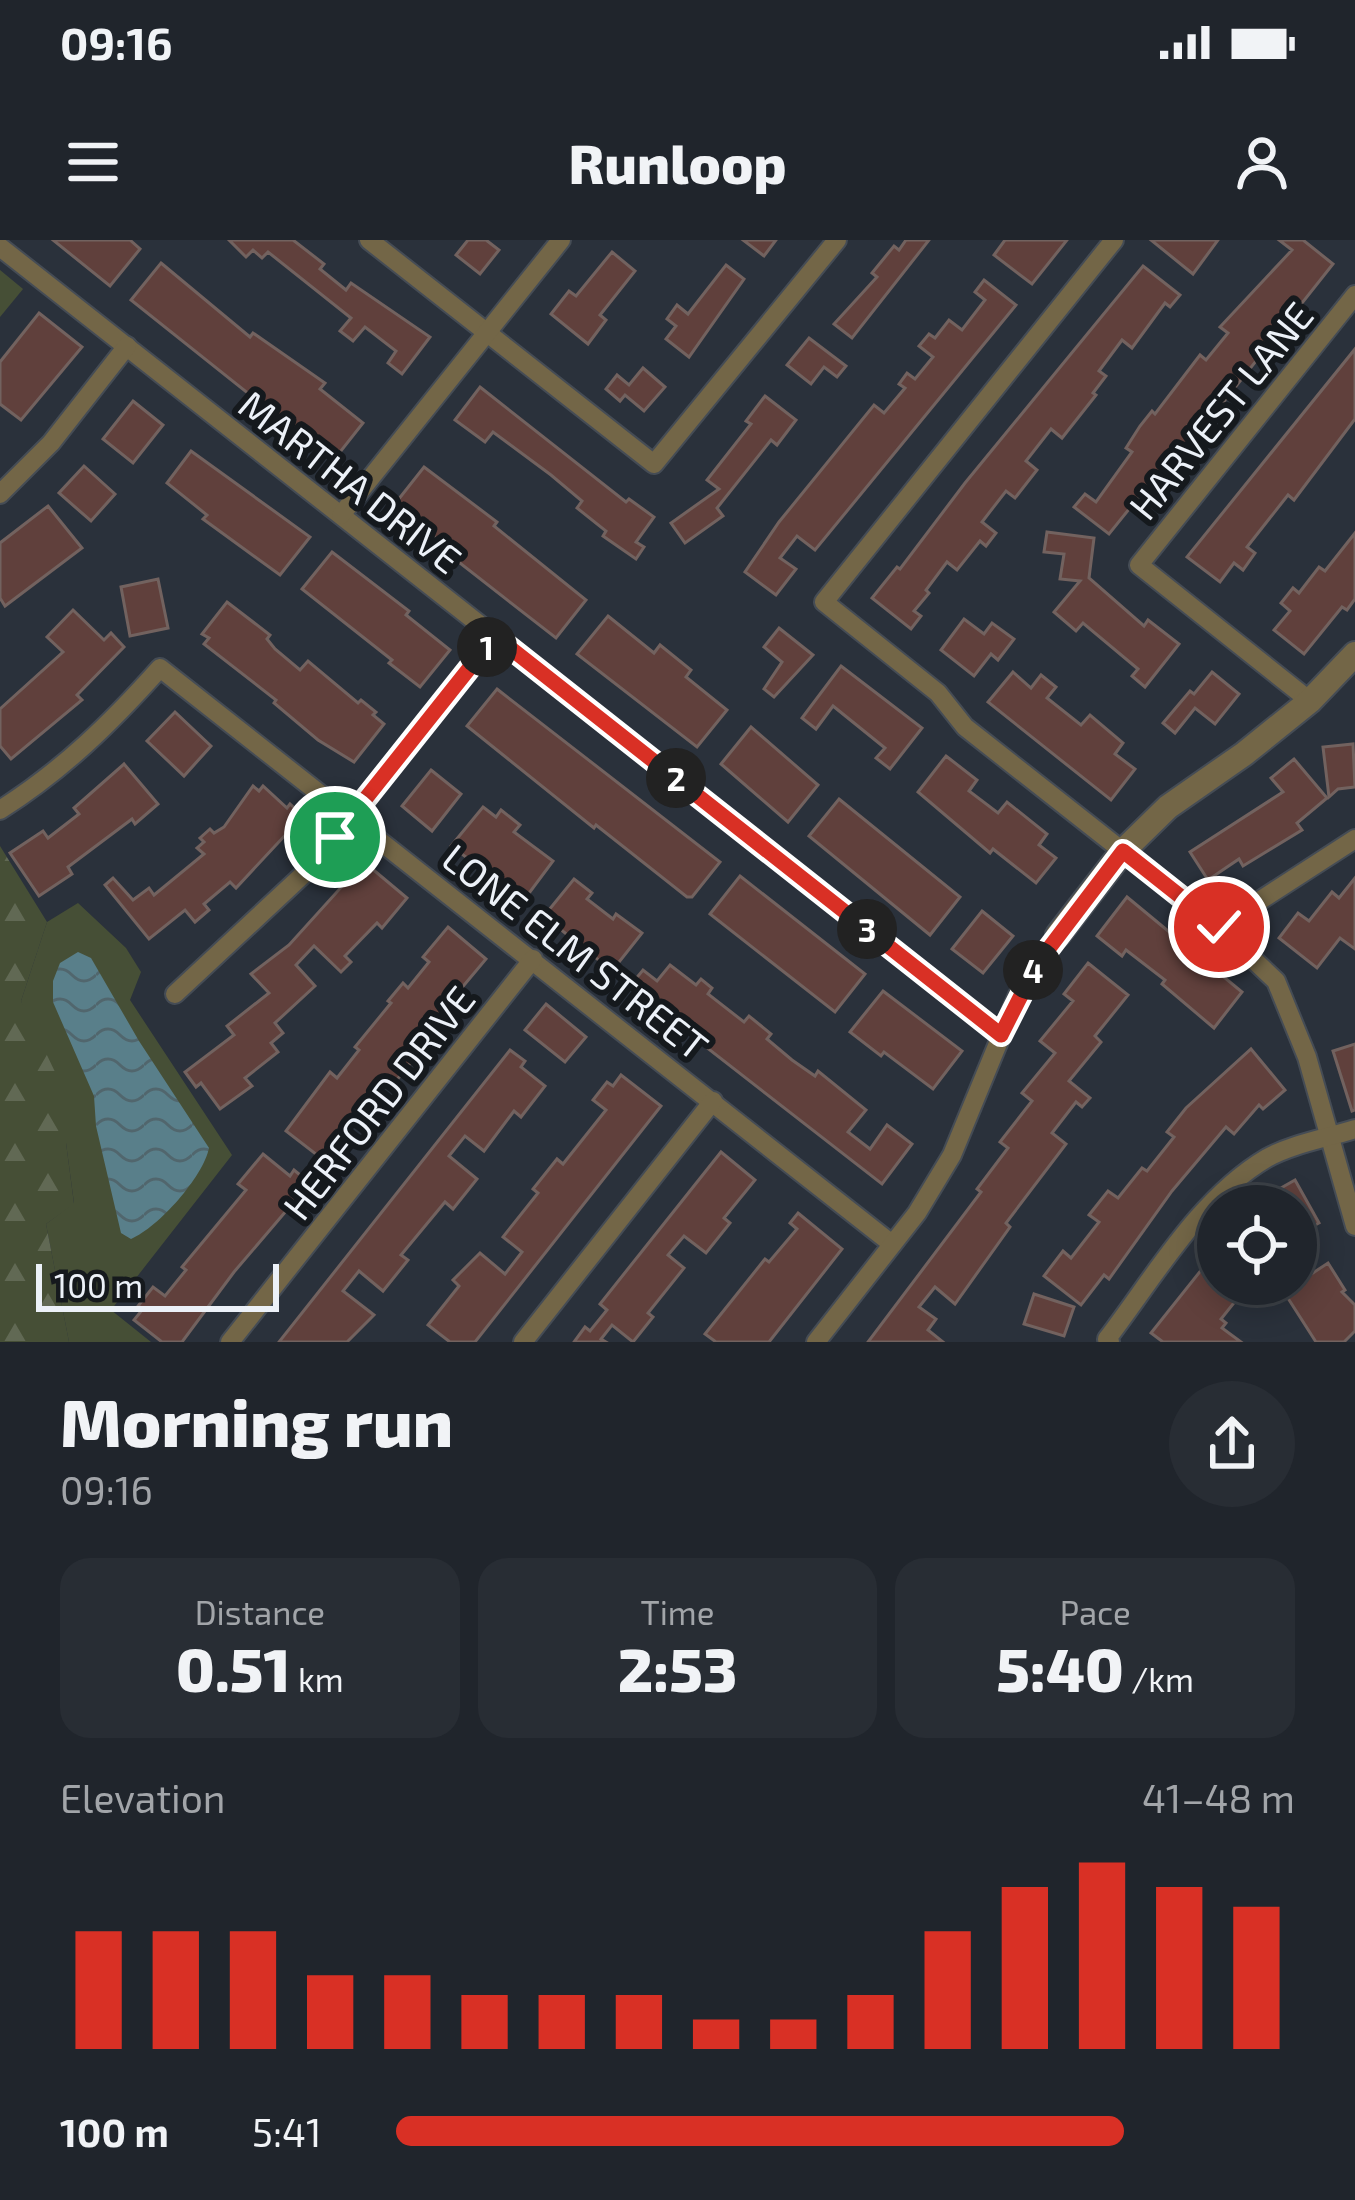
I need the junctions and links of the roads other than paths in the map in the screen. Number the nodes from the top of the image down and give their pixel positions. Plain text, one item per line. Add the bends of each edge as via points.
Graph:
1 (369, 240) edge
2 (561, 240) edge
3 (837, 240) edge
4 (1114, 240) edge
5 (0, 247) edge
6 (1355, 295) edge
7 (485, 333) junction
8 (128, 346) junction
9 (0, 494) edge
10 (340, 515) junction
11 (495, 636) junction
12 (1355, 654) edge
13 (1310, 701) junction
14 (0, 810) edge
15 (352, 817) junction
16 (1355, 839) edge
17 (1123, 851) junction
18 (1219, 927) junction
19 (1058, 935) joint
20 (533, 958) junction
21 (175, 994) dead end
22 (1001, 1035) junction
23 (713, 1102) junction
24 (1355, 1129) edge
25 (1328, 1138) junction
26 (1355, 1226) edge
27 (892, 1244) junction
28 (230, 1342) edge
29 (523, 1342) edge
30 (816, 1342) edge
31 (1110, 1342) edge

1 - 7 street
2 - 7 street
3 - 7 street via 654,464
4 - 17 street via 824,602 938,693 964,727
5 - 8 street, MARTHA DRIVE
6 - 13 street, HARVEST LANE via 1139,565
7 - 10 street
8 - 9 street
8 - 10 street, MARTHA DRIVE
10 - 11 street, MARTHA DRIVE
11 - 15 street
11 - 22 street, MARTHA DRIVE
12 - 13 street
13 - 17 street via 1168,807
14 - 15 street, LONE ELM STREET via 104,730 160,668
15 - 20 street, LONE ELM STREET
15 - 21 street via 307,871
16 - 18 street
17 - 18 street
17 - 19 street
18 - 25 street via 1276,981
19 - 22 street
20 - 23 street, LONE ELM STREET
20 - 28 street, HERFORD DRIVE
22 - 27 street via 952,1155
23 - 27 street, LONE ELM STREET
23 - 29 street
24 - 25 street
25 - 26 street
25 - 31 street via 1270,1156 1237,1179
27 - 30 street

